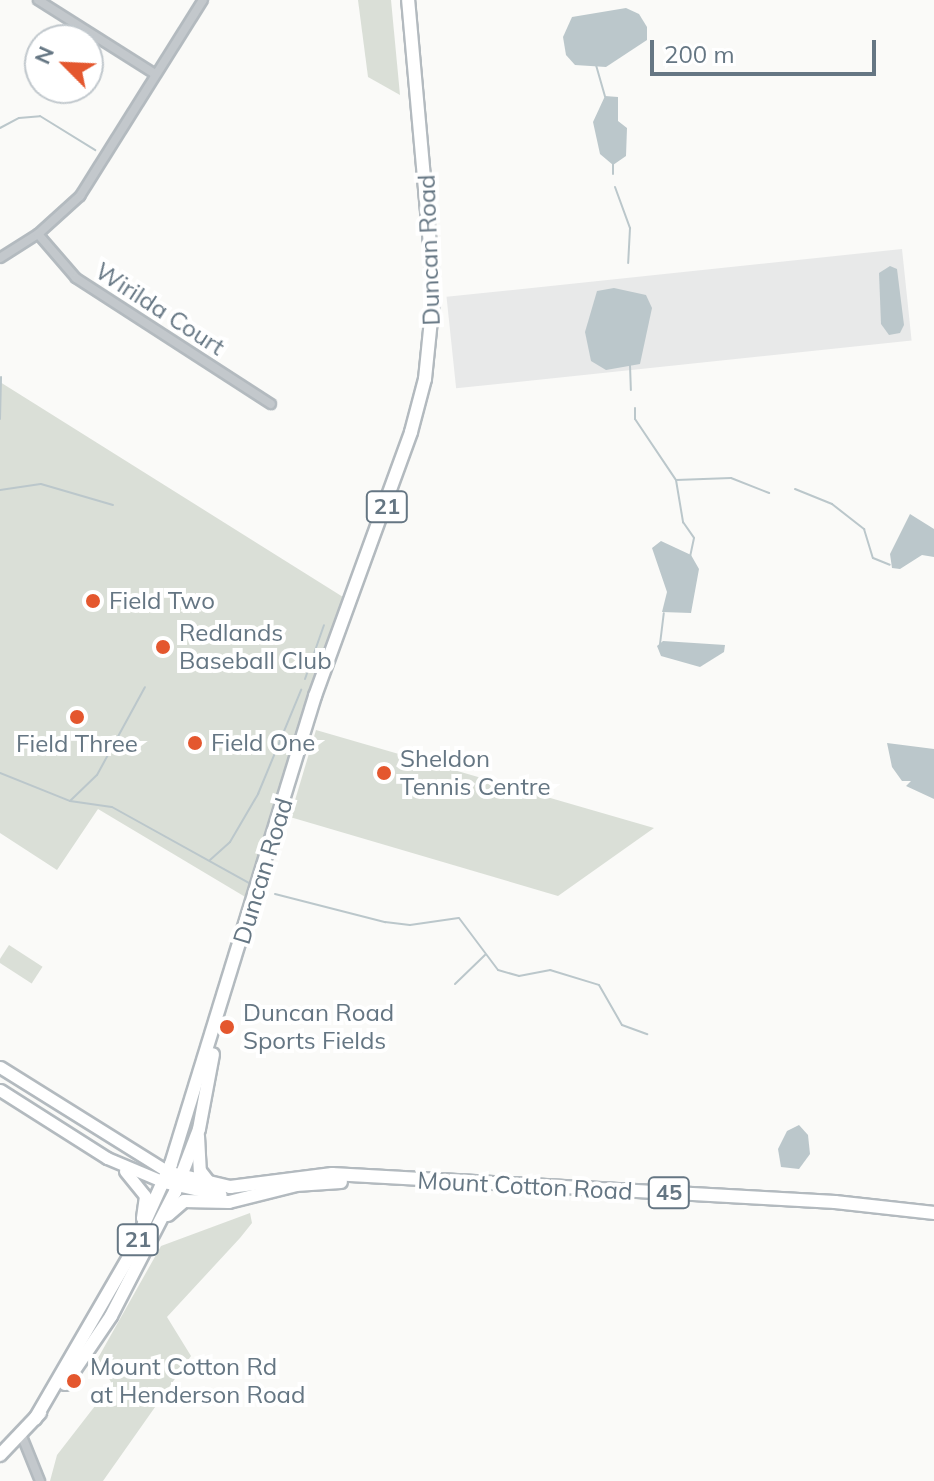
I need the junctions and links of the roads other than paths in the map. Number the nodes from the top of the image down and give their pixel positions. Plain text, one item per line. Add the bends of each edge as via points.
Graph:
1 (38, 0) edge
2 (203, 0) edge
3 (408, 0) edge
4 (155, 74) junction
5 (38, 234) junction
6 (0, 258) edge
7 (271, 404) dead end
8 (225, 996) junction
9 (0, 1067) edge
10 (0, 1090) edge
11 (45, 1095) junction
12 (34, 1112) junction
13 (199, 1129) junction
14 (107, 1158) junction
15 (166, 1177) junction
16 (403, 1180) junction
17 (180, 1181) junction
18 (370, 1181) junction
19 (211, 1185) junction
20 (934, 1213) edge
21 (103, 1306) junction
22 (95, 1342) junction
23 (35, 1419) junction
24 (21, 1434) junction
25 (0, 1455) edge
26 (40, 1481) edge

1 - 4 street
2 - 4 street
3 - 8 main road, Duncan Road / 21 via 433,238 434,300 425,379 396,481 315,696
4 - 5 street via 80,196
5 - 6 street
5 - 7 street, Wirilda Court via 76,278
8 - 13 main road, Duncan Road / 21
8 - 15 main road, Duncan Road / 21
9 - 11 main road
10 - 12 main road
11 - 12 main road
11 - 15 main road
12 - 14 main road
13 - 17 main road, Duncan Road / 21
13 - 19 main road via 199,1169
14 - 15 main road
14 - 21 main road via 134,1178 146,1206
15 - 17 main road, Mount Cotton Road / 45
15 - 21 main road, Mount Cotton Road / 21
16 - 18 main road, Mount Cotton Road / 45
16 - 19 main road, Mount Cotton Road / 45 via 313,1174 241,1187
16 - 20 main road, Mount Cotton Road / 45 via 835,1202
17 - 18 main road via 222,1195 305,1180
17 - 19 main road, Mount Cotton Road / 45
17 - 22 main road, Duncan Road / 21
18 - 22 main road, Mount Cotton Road / 45 via 296,1185 229,1202 178,1202
21 - 23 main road, Mount Cotton Road / 21
22 - 23 main road, Mount Cotton Road / 21
23 - 24 main road, Mount Cotton Road / 21
24 - 25 main road, Mount Cotton Road / 21
24 - 26 street

